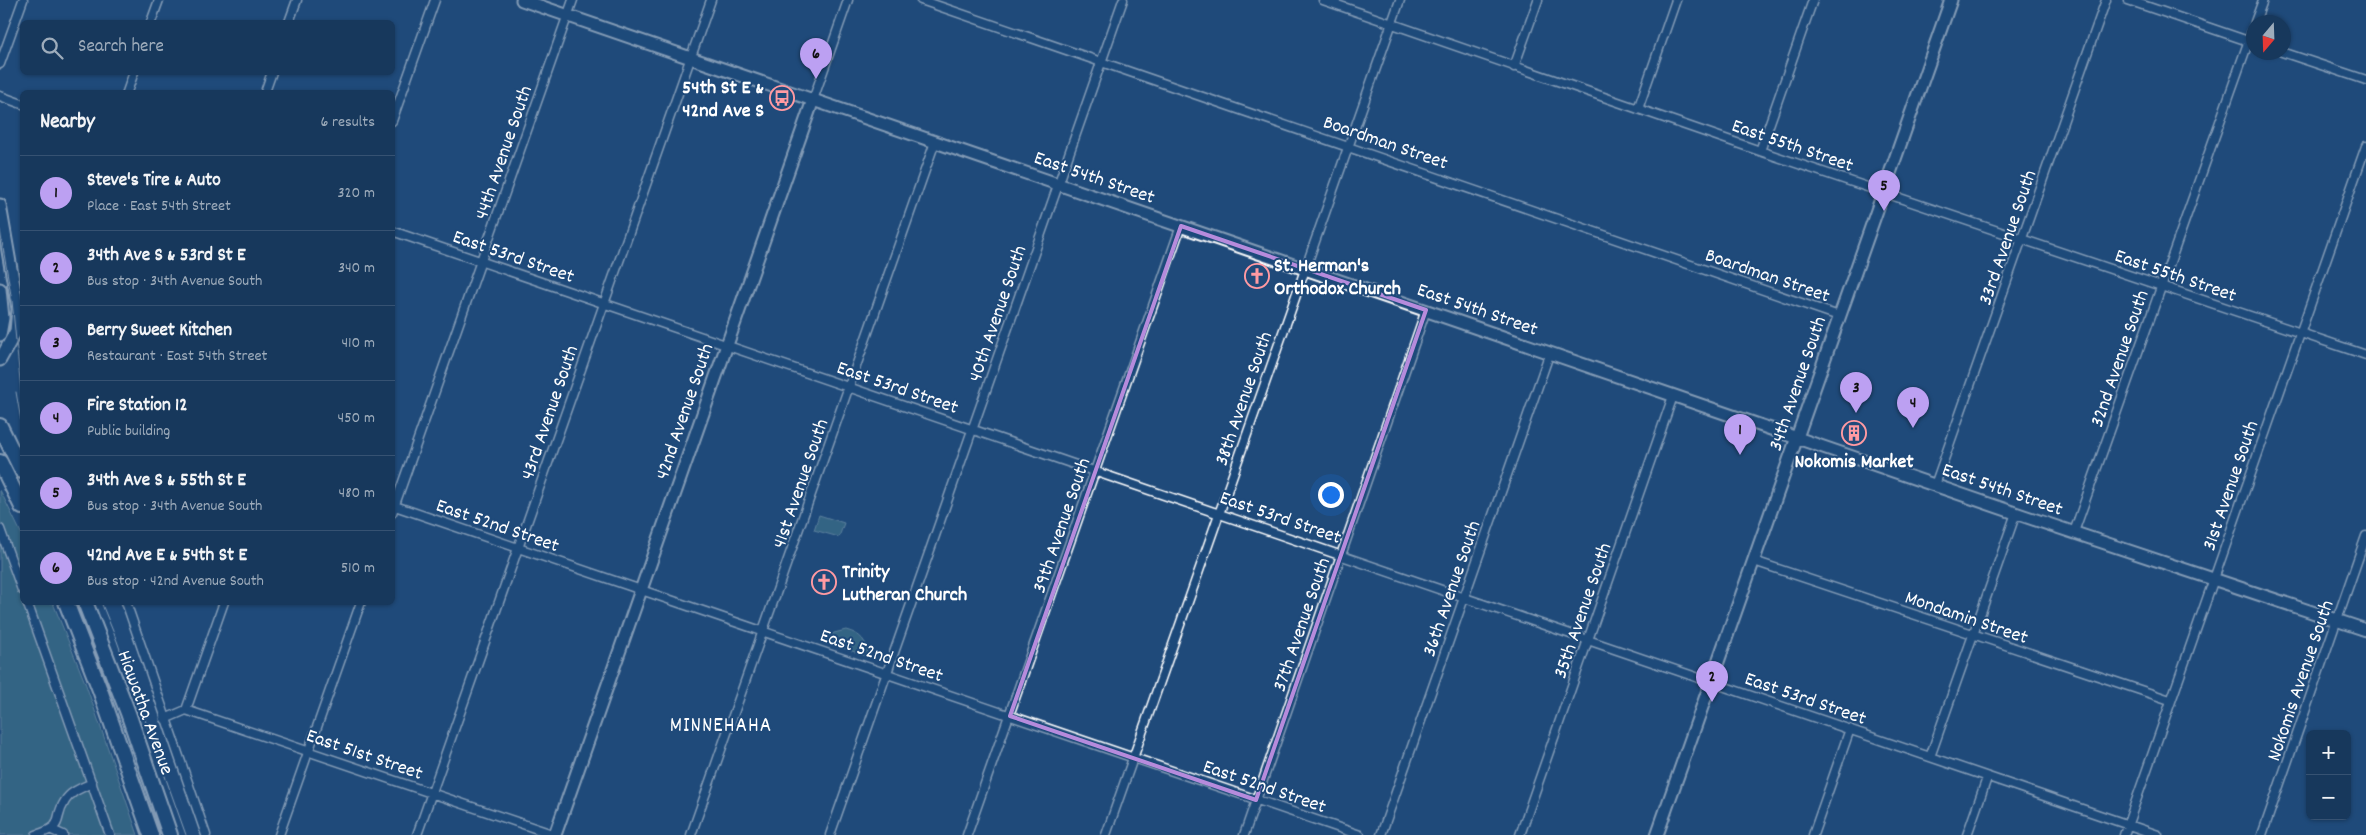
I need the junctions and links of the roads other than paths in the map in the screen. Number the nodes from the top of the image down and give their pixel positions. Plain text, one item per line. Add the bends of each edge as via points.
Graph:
1 (23, 0) edge
2 (159, 0) edge
3 (297, 0) edge
4 (435, 0) edge
5 (522, 0) edge
6 (573, 0) edge
7 (711, 0) edge
8 (848, 0) edge
9 (921, 0) edge
10 (1123, 0) edge
11 (1324, 0) edge
12 (1400, 0) edge
13 (1538, 0) edge
14 (1676, 0) edge
15 (1813, 0) edge
16 (1951, 0) edge
17 (2106, 0) edge
18 (2128, 0) edge
19 (2263, 0) edge
20 (2258, 15) edge
21 (567, 16) junction
22 (152, 20) edge
23 (290, 20) edge
24 (1392, 24) junction
25 (2246, 40) edge
26 (2291, 55) edge
27 (2246, 56) edge
28 (690, 58) junction
29 (1102, 60) junction
30 (0, 64) edge
31 (1514, 66) junction
32 (133, 75) edge
33 (271, 75) edge
34 (2366, 80) edge
35 (128, 90) edge
36 (266, 90) edge
37 (0, 96) edge
38 (813, 100) junction
39 (20, 103) edge
40 (1638, 109) junction
41 (395, 113) edge
42 (935, 142) junction
43 (1348, 145) junction
44 (2366, 146) edge
45 (1760, 151) junction
46 (1058, 183) junction
47 (1883, 192) junction
48 (0, 205) edge
49 (1182, 226) junction
50 (395, 232) edge
51 (2022, 239) junction
52 (481, 260) junction
53 (1304, 268) junction
54 (2161, 286) junction
55 (0, 289) edge
56 (604, 303) junction
57 (1426, 310) junction
58 (1839, 316) junction
59 (2300, 332) junction
60 (0, 335) edge
61 (727, 344) junction
62 (1550, 352) junction
63 (2366, 355) edge
64 (0, 360) edge
65 (850, 386) junction
66 (1673, 396) junction
67 (0, 426) edge
68 (973, 428) junction
69 (1797, 438) junction
70 (0, 462) edge
71 (20, 467) edge
72 (1096, 471) junction
73 (1935, 485) junction
74 (395, 502) edge
75 (20, 503) edge
76 (395, 509) edge
77 (1219, 512) junction
78 (2016, 513) junction
79 (0, 529) edge
80 (2074, 532) junction
81 (2366, 536) edge
82 (518, 547) junction
83 (1342, 554) junction
84 (1754, 561) junction
85 (2212, 580) junction
86 (20, 584) edge
87 (640, 590) junction
88 (1464, 598) junction
89 (28, 605) edge
90 (67, 605) edge
91 (85, 605) edge
92 (127, 605) edge
93 (223, 605) edge
94 (360, 605) edge
95 (2337, 621) junction
96 (2366, 630) edge
97 (764, 632) junction
98 (1973, 636) junction
99 (1588, 640) junction
100 (887, 673) junction
101 (1711, 682) junction
102 (2170, 700) junction
103 (186, 710) junction
104 (1010, 716) junction
105 (165, 719) junction
106 (1850, 729) junction
107 (308, 751) junction
108 (1133, 757) junction
109 (1930, 757) junction
110 (1988, 778) junction
111 (92, 783) junction
112 (432, 794) junction
113 (1256, 800) junction
114 (2128, 824) junction
115 (52, 830) junction
116 (36, 835) edge
117 (63, 835) edge
118 (110, 835) edge
119 (151, 835) edge
120 (170, 835) edge
121 (206, 835) edge
122 (279, 835) edge
123 (417, 835) edge
124 (555, 835) edge
125 (691, 835) edge
126 (830, 835) edge
127 (967, 835) edge
128 (1106, 835) edge
129 (1244, 835) edge
130 (1360, 835) edge
131 (1381, 835) edge
132 (1520, 835) edge
133 (1657, 835) edge
134 (1813, 835) edge
135 (1967, 835) edge
136 (2124, 835) edge
137 (2158, 835) edge
138 (2262, 835) edge

1 - 30 street
2 - 22 street
3 - 23 street
4 - 41 street
5 - 21 street, East 54th Street
6 - 21 street, 44th Avenue South
7 - 28 street, 43rd Avenue South
8 - 38 street, 42nd Avenue South
9 - 29 street, Boardman Street
10 - 29 street, 40th Avenue South
11 - 24 street, East 55th Street
12 - 24 street, 38th Avenue South
13 - 31 street
14 - 40 street
15 - 45 street
16 - 47 street, 34th Avenue South
17 - 51 street, 33rd Avenue South
18 - 25 street
19 - 20 street
21 - 28 street, East 54th Street
21 - 52 street, 44th Avenue South
24 - 31 street, East 55th Street
24 - 43 street, 38th Avenue South
26 - 34 street
27 - 54 street, 32nd Avenue South
28 - 38 street, East 54th Street
28 - 56 street, 43rd Avenue South
29 - 43 street, Boardman Street
29 - 46 street, 40th Avenue South
31 - 40 street, East 55th Street
32 - 35 street
33 - 36 street
37 - 39 street
38 - 42 street, East 54th Street
38 - 61 street, 42nd Avenue South
40 - 45 street, East 55th Street
42 - 46 street, East 54th Street
42 - 65 street, 41st Avenue South
43 - 53 street, 38th Avenue South
43 - 58 street, Boardman Street
44 - 59 street, 31st Avenue South
45 - 47 street, East 55th Street
46 - 49 street, East 54th Street
46 - 68 street, 40th Avenue South
47 - 51 street, East 55th Street
47 - 58 street, 34th Avenue South
48 - 64 street via 18,309 16,331
49 - 53 street, East 54th Street
49 - 72 street, 39th Avenue South
50 - 52 street, East 53rd Street
51 - 54 street, East 55th Street
51 - 73 street, 33rd Avenue South
52 - 56 street, East 53rd Street
52 - 74 street, 44th Avenue South
53 - 57 street, East 54th Street
53 - 77 street, 38th Avenue South
54 - 59 street, East 55th Street
54 - 80 street, 32nd Avenue South
55 - 60 street via 3,318
56 - 61 street, East 53rd Street
56 - 82 street, 43rd Avenue South
57 - 62 street, East 54th Street
57 - 83 street, 37th Avenue South
58 - 69 street, 34th Avenue South
59 - 63 street, East 55th Street
59 - 85 street, 31st Avenue South
61 - 65 street, East 53rd Street
61 - 87 street, 42nd Avenue South
62 - 66 street, East 54th Street
62 - 88 street, 36th Avenue South
65 - 68 street, East 53rd Street
65 - 97 street, 41st Avenue South
66 - 69 street, East 54th Street
66 - 99 street, 35th Avenue South
67 - 71 highway
68 - 72 street, East 53rd Street
68 - 100 street, 40th Avenue South
69 - 73 street, East 54th Street
69 - 84 street, 34th Avenue South
70 - 75 highway
72 - 77 street, East 53rd Street
72 - 104 street, 39th Avenue South
73 - 78 street, East 54th Street
76 - 82 street, East 52nd Street
77 - 83 street, East 53rd Street
77 - 108 street, 38th Avenue South
78 - 80 street, East 54th Street
78 - 98 street
79 - 86 street
80 - 85 street, East 54th Street
81 - 95 street, Nokomis Avenue South
82 - 87 street, East 52nd Street
82 - 112 street, 43rd Avenue South
83 - 88 street, East 53rd Street
83 - 113 street, 37th Avenue South
84 - 98 street, Mondamin Street
84 - 101 street, 34th Avenue South
85 - 95 street, East 54th Street
85 - 102 street, 31st Avenue South
87 - 97 street, East 52nd Street
87 - 124 street, 42nd Avenue South
88 - 99 street, East 53rd Street
88 - 131 street, 36th Avenue South
89 - 111 street
90 - 119 highway, Hiawatha Avenue
91 - 120 highway, Hiawatha Avenue via 128,713
92 - 105 street, Hiawatha Avenue
93 - 103 street
94 - 107 street
95 - 96 street, East 54th Street
95 - 138 street, Nokomis Avenue South
97 - 100 street, East 52nd Street
97 - 125 street, 41st Avenue South
98 - 102 street, Mondamin Street
98 - 109 street
99 - 101 street, East 53rd Street
99 - 132 street, 35th Avenue South
100 - 104 street, East 52nd Street
100 - 126 street, 40th Avenue South
101 - 106 street, East 53rd Street
101 - 133 street, 34th Avenue South
102 - 114 street, 31st Avenue South
103 - 105 street
103 - 107 street, East 51st Street
104 - 108 street, East 52nd Street
104 - 127 street, 39th Avenue South
105 - 121 street, Hiawatha Avenue
106 - 109 street, East 53rd Street
106 - 134 street
107 - 112 street, East 51st Street
107 - 122 street
108 - 113 street, East 52nd Street
108 - 128 street, 38th Avenue South
109 - 110 street, East 53rd Street
110 - 114 street, East 53rd Street
110 - 135 street
111 - 115 street via 72,792
111 - 118 street
112 - 123 street, 43rd Avenue South
112 - 124 street, East 51st Street
113 - 129 street, 37th Avenue South
113 - 130 street, East 52nd Street
114 - 136 street, 31st Avenue South
114 - 137 street, East 53rd Street
115 - 116 street
115 - 117 street

